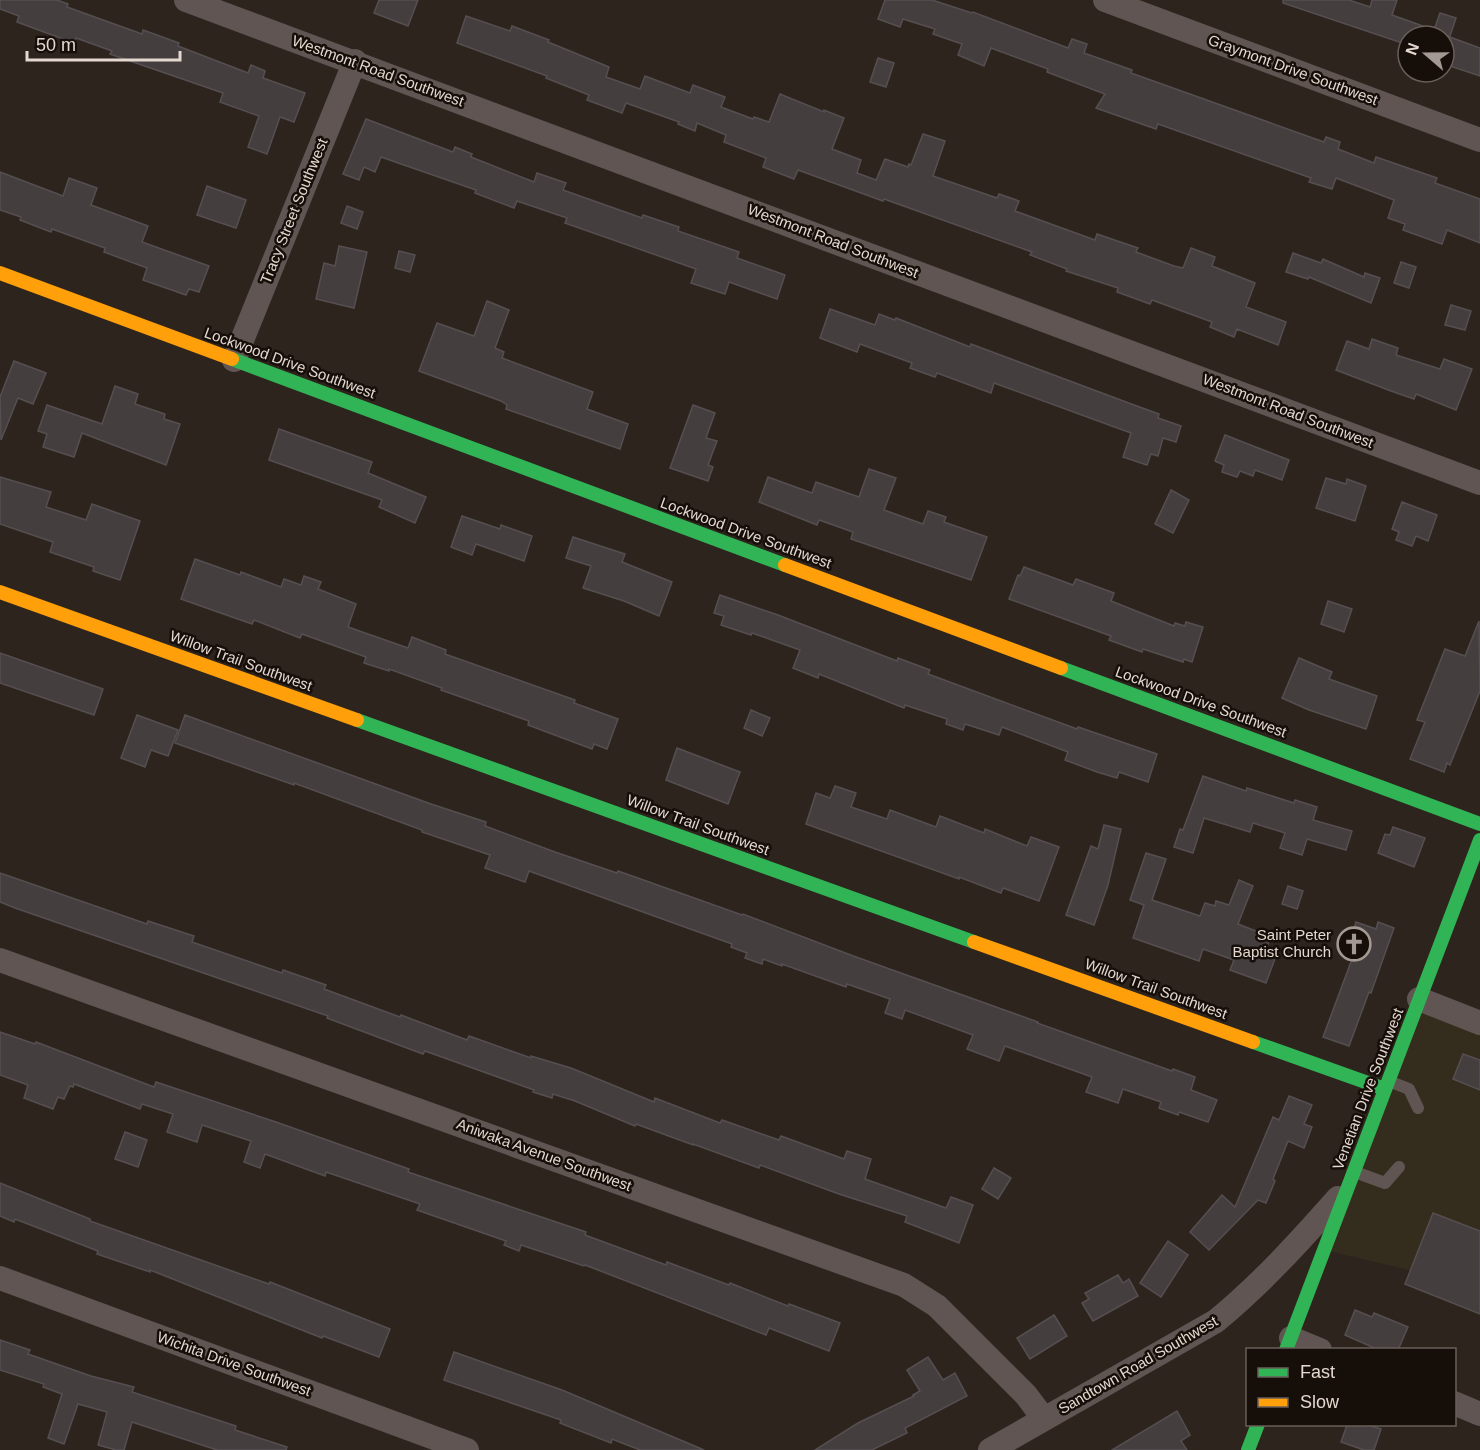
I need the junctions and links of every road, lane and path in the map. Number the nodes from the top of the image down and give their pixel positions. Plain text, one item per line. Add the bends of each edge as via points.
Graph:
1 (186, 0) edge
2 (1105, 0) edge
3 (355, 62) junction
4 (1480, 140) edge
5 (0, 273) edge
6 (234, 360) junction
7 (1480, 483) edge
8 (0, 592) edge
9 (1480, 824) edge
10 (1480, 840) edge
11 (0, 960) edge
12 (1419, 999) junction
13 (1480, 1023) edge
14 (1387, 1085) junction
15 (1418, 1108) dead end
16 (1399, 1167) dead end
17 (1351, 1180) junction
18 (0, 1278) edge
19 (1288, 1344) edge
20 (1309, 1348) edge
21 (1456, 1403) edge
22 (1480, 1414) edge
23 (1044, 1419) junction
24 (1258, 1426) edge
25 (467, 1450) edge
26 (990, 1450) edge
27 (1248, 1450) edge

1 - 3 street, Westmont Road Southwest
2 - 4 street, Graymont Drive Southwest
3 - 6 street, Tracy Street Southwest
3 - 7 street, Westmont Road Southwest
5 - 6 street, Lockwood Drive Southwest
6 - 9 street, Lockwood Drive Southwest
8 - 14 street, Willow Trail Southwest
10 - 12 street, Venetian Drive Southwest
11 - 23 street, Aniwaka Avenue Southwest via 904,1285 937,1306 1026,1395
12 - 13 street
12 - 14 street, Venetian Drive Southwest
14 - 15 lane via 1409,1089
14 - 17 street, Venetian Drive Southwest
16 - 17 lane via 1385,1183
17 - 19 street, Venetian Drive Southwest
17 - 23 street, Sandtown Road Southwest via 1296,1245 1216,1321
18 - 25 street, Wichita Drive Southwest
19 - 20 street
21 - 22 street
23 - 26 street, Sandtown Road Southwest
24 - 27 street

